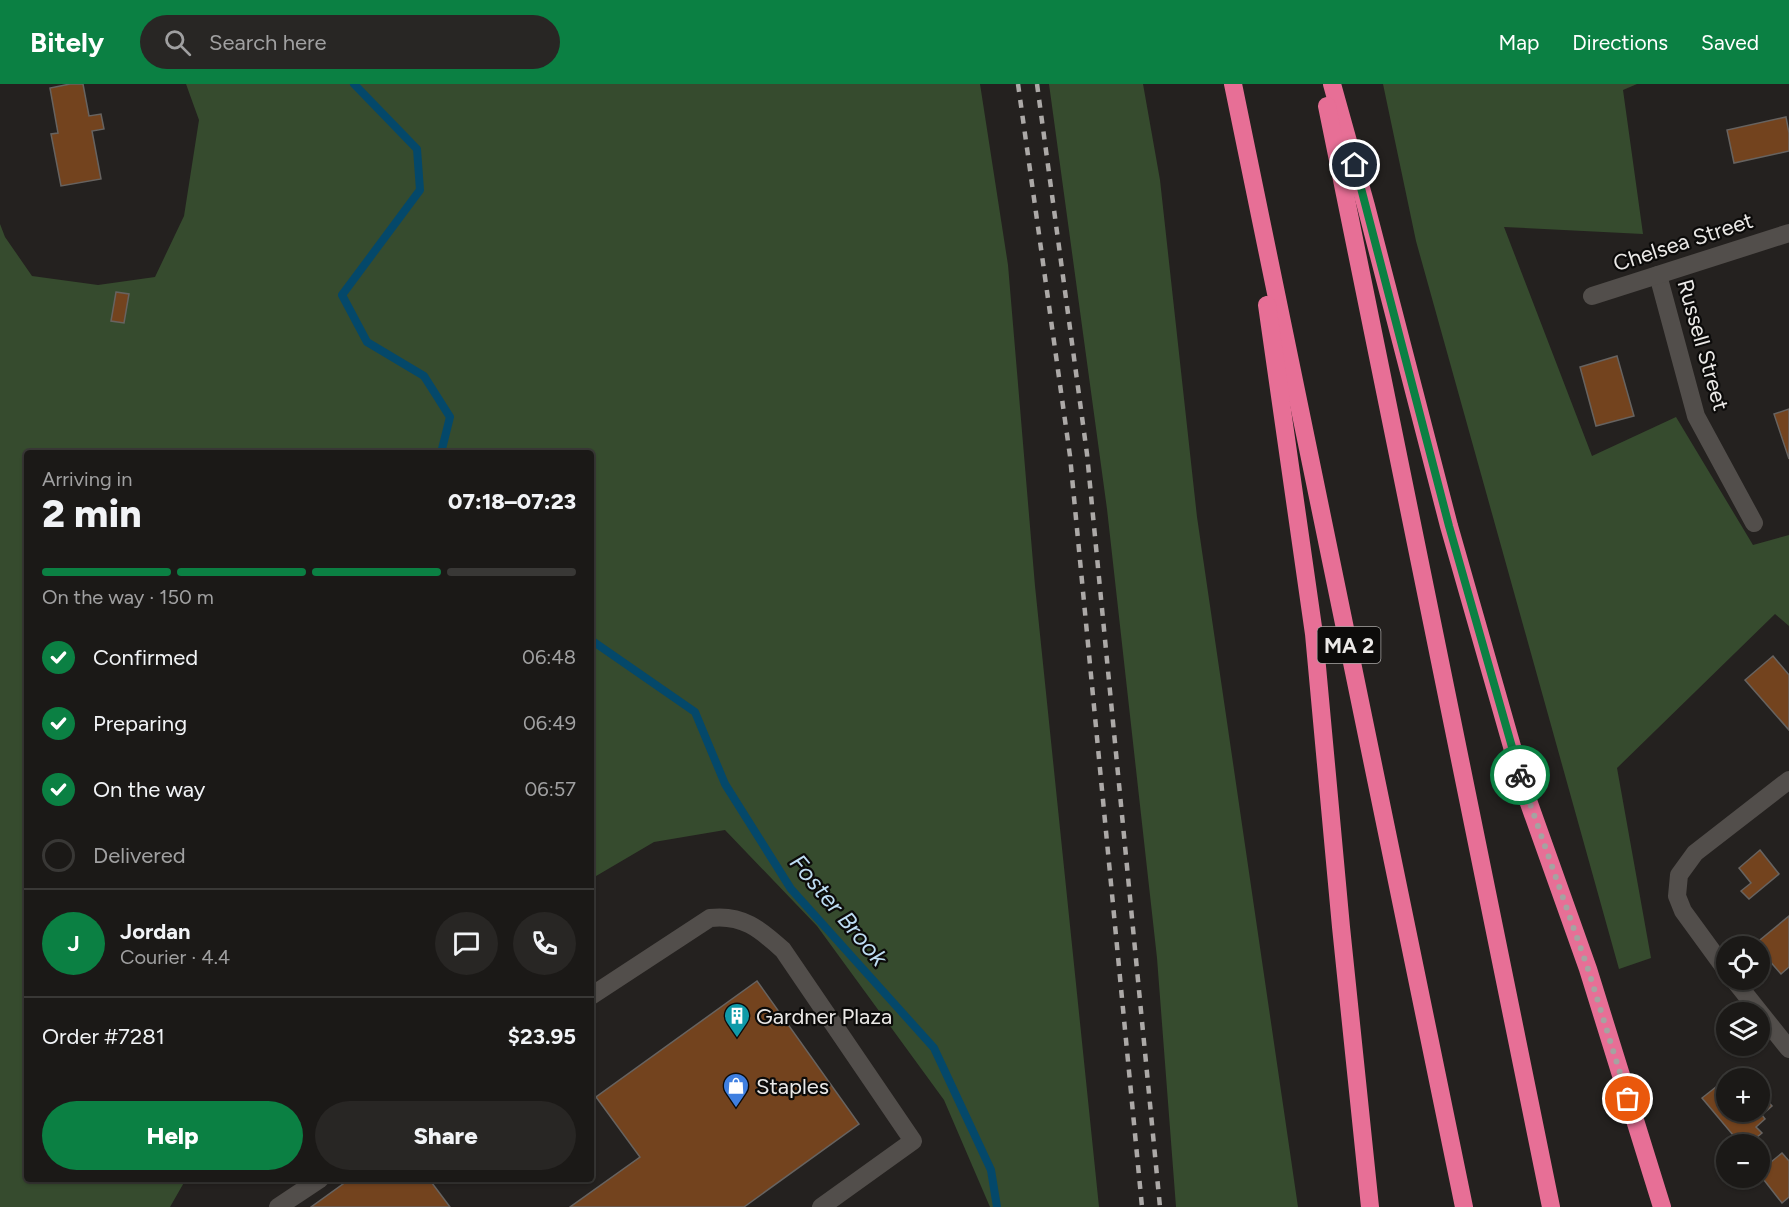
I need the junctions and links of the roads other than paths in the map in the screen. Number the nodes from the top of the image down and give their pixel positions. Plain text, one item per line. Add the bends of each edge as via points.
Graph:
1 (1233, 84) edge
2 (1322, 84) edge
3 (1332, 84) edge
4 (1243, 131) junction
5 (1789, 233) edge
6 (1658, 275) junction
7 (1592, 296) dead end
8 (1754, 524) dead end
9 (1789, 780) edge
10 (1716, 957) edge
11 (1742, 990) edge
12 (594, 994) edge
13 (1789, 1049) edge
14 (316, 1182) edge
15 (278, 1207) edge
16 (821, 1207) edge
17 (1370, 1207) edge
18 (1464, 1207) edge
19 (1551, 1207) edge
20 (1662, 1207) edge

1 - 4 highway, MA 2
2 - 19 highway
3 - 20 highway via 1449,526 1525,792 1588,969
4 - 17 highway via 1314,634
4 - 18 highway, MA 2
5 - 6 street, Chelsea Street
6 - 7 street, Chelsea Street
6 - 8 street, Russell Street via 1696,416
9 - 10 street via 1695,853 1682,869 1678,902
11 - 13 street
12 - 16 street via 710,918 727,916 746,922 783,950 913,1141
14 - 15 street

